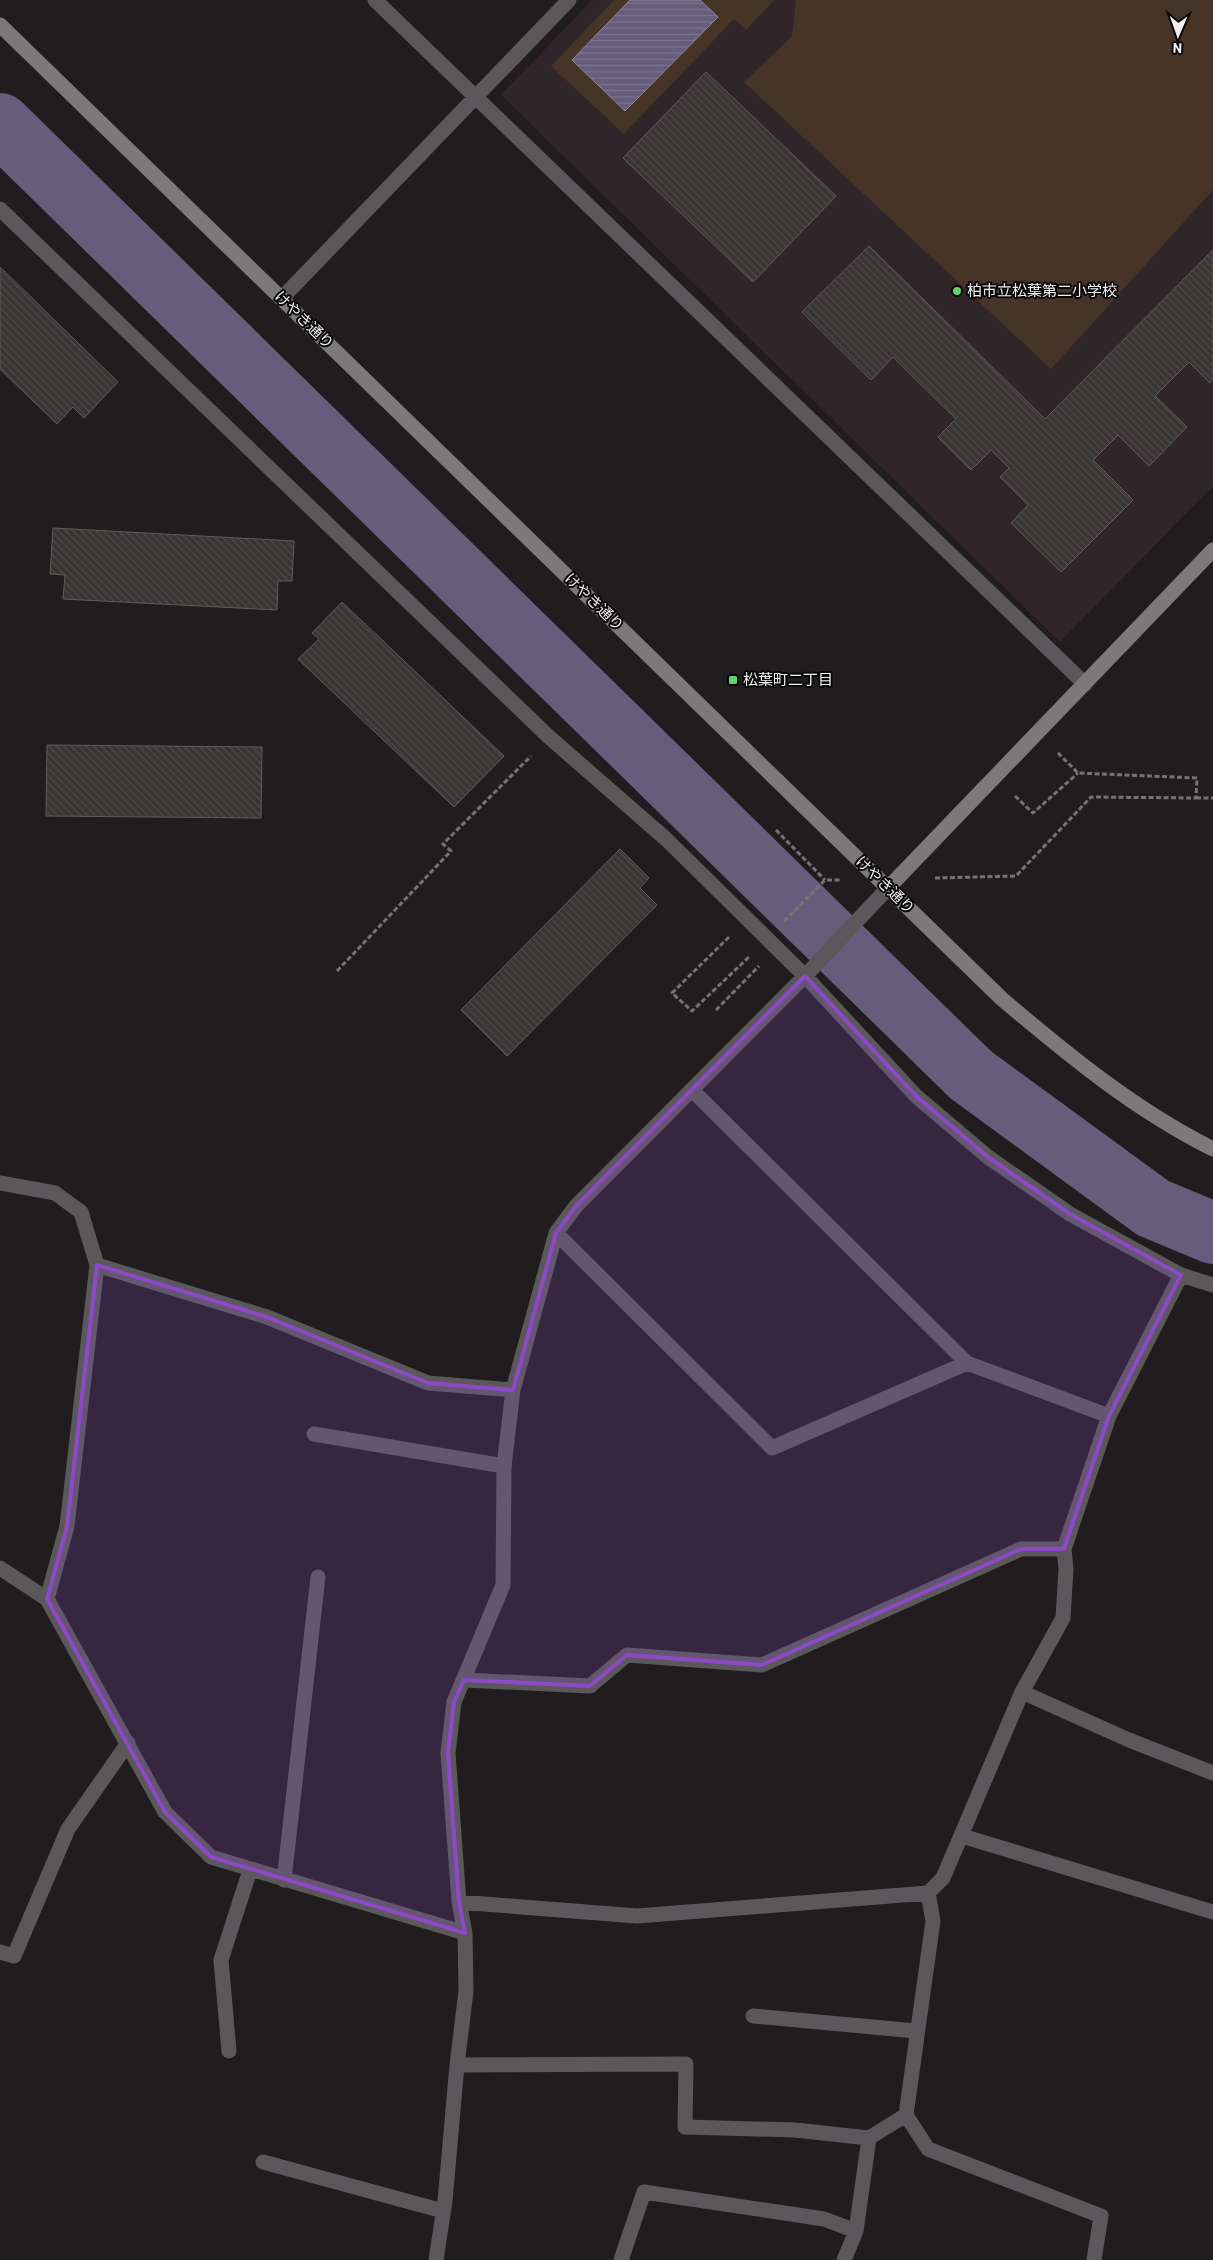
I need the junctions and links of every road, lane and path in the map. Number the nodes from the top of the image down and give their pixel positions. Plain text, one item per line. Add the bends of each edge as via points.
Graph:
1 (375, 0) edge
2 (569, 0) edge
3 (0, 25) edge
4 (476, 97) junction
5 (0, 209) edge
6 (282, 298) junction
7 (1213, 550) edge
8 (1085, 684) junction
9 (549, 737) junction
10 (1058, 752) dead end
11 (1078, 773) junction
12 (1015, 796) dead end
13 (1196, 798) junction
14 (1213, 798) edge
15 (776, 830) dead end
16 (1016, 876) dead end
17 (825, 880) dead end
18 (888, 888) junction
19 (736, 930) dead end
20 (337, 971) dead end
21 (804, 976) junction
22 (716, 1010) dead end
23 (692, 1090) junction
24 (1213, 1149) edge
25 (0, 1183) edge
26 (556, 1233) junction
27 (97, 1265) junction
28 (1181, 1275) junction
29 (1213, 1285) edge
30 (967, 1362) junction
31 (513, 1390) junction
32 (1109, 1416) junction
33 (314, 1434) dead end
34 (504, 1466) junction
35 (1064, 1549) junction
36 (0, 1568) edge
37 (318, 1577) dead end
38 (46, 1599) junction
39 (464, 1680) junction
40 (1022, 1692) junction
41 (128, 1743) junction
42 (1213, 1773) edge
43 (962, 1836) junction
44 (250, 1870) junction
45 (284, 1880) junction
46 (928, 1893) junction
47 (459, 1902) junction
48 (1213, 1912) edge
49 (465, 1934) junction
50 (0, 1952) edge
51 (753, 2016) dead end
52 (916, 2031) junction
53 (229, 2051) dead end
54 (457, 2065) junction
55 (906, 2115) junction
56 (868, 2138) junction
57 (263, 2162) dead end
58 (444, 2211) junction
59 (856, 2232) junction
60 (436, 2260) edge
61 (621, 2260) edge
62 (844, 2260) edge
63 (1094, 2260) edge

1 - 4 street
2 - 4 street
3 - 6 street, けやき通り
4 - 6 street
4 - 8 street
5 - 9 street
6 - 18 street, けやき通り
7 - 8 street
8 - 18 street
9 - 20 path via 443,844 451,851
9 - 21 street via 666,839
10 - 11 path
11 - 12 path via 1033,813
11 - 13 path via 1197,778
13 - 14 path
13 - 16 path via 1091,797
15 - 17 path
18 - 21 street
18 - 24 street, けやき通り via 1002,999 1071,1057 1134,1102
19 - 22 path via 672,994 692,1011 750,956 760,965
21 - 23 street
21 - 28 street via 916,1096 988,1158 1070,1214
23 - 26 street via 576,1206
23 - 30 street
25 - 27 street via 56,1194 81,1212
26 - 30 street via 772,1448
26 - 31 street
27 - 31 street via 267,1317 428,1383
27 - 38 street via 67,1526
28 - 29 street
28 - 32 street
30 - 32 street
31 - 34 street
32 - 35 street
33 - 34 street
34 - 39 street via 503,1585
35 - 39 street via 1021,1549 762,1665 627,1655 590,1686
35 - 40 street via 1063,1618
36 - 38 street
37 - 45 street
38 - 41 street
39 - 47 street via 454,1702 448,1753
40 - 42 street
40 - 43 street
41 - 44 street via 165,1812 211,1857
41 - 50 street via 68,1830 14,1956
43 - 46 street via 943,1878
43 - 48 street
44 - 45 street
44 - 53 street via 221,1960
45 - 49 street
46 - 47 street via 637,1916
46 - 52 street via 933,1921
47 - 49 street
49 - 54 street via 466,1990
51 - 52 street
52 - 55 street
54 - 56 street via 686,2064 685,2127 795,2130
54 - 58 street
55 - 56 street
55 - 63 street via 928,2149 1101,2216
56 - 59 street
57 - 58 street
58 - 60 street
59 - 61 street via 824,2219 644,2192
59 - 62 street

